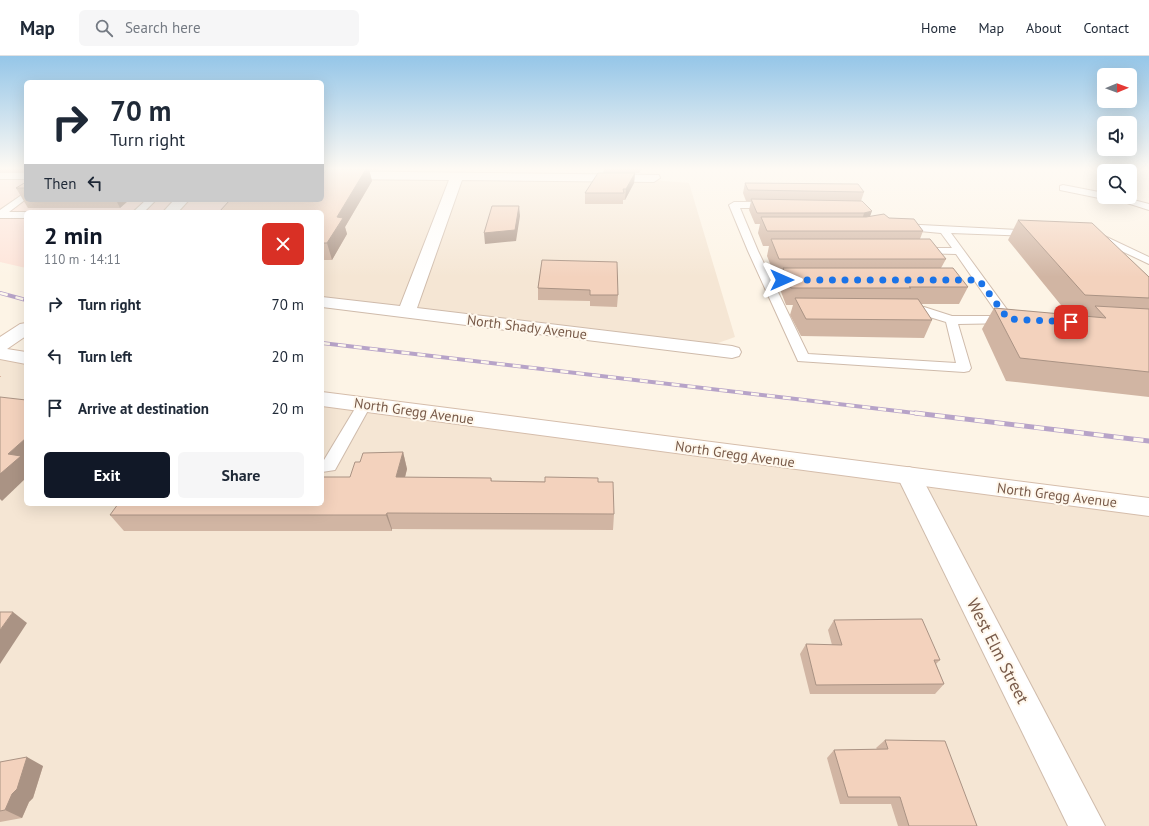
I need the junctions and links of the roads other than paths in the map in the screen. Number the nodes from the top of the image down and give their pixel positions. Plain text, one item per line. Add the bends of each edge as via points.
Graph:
1 (13, 205) edge
2 (447, 205) edge
3 (782, 206) edge
4 (0, 215) edge
5 (24, 215) edge
6 (892, 226) edge
7 (743, 228) junction
8 (758, 228) dead end
9 (944, 230) junction
10 (1043, 233) edge
11 (1088, 235) edge
12 (753, 251) junction
13 (769, 251) dead end
14 (911, 251) edge
15 (959, 251) junction
16 (1149, 261) edge
17 (767, 280) junction
18 (783, 280) edge
19 (964, 280) edge
20 (979, 280) junction
21 (324, 302) edge
22 (780, 309) junction
23 (795, 309) edge
24 (894, 311) edge
25 (407, 312) junction
26 (1008, 319) junction
27 (951, 320) junction
28 (1024, 320) edge
29 (24, 329) edge
30 (0, 345) edge
31 (732, 352) dead end
32 (0, 353) edge
33 (24, 358) edge
34 (324, 399) edge
35 (364, 405) junction
36 (324, 466) edge
37 (909, 476) junction
38 (1149, 507) edge
39 (1087, 826) edge

1 - 4 lane
2 - 25 street
3 - 7 lane via 734,205
4 - 5 lane
6 - 9 lane
7 - 8 lane
7 - 12 lane
9 - 10 lane
9 - 15 lane
11 - 16 lane via 1096,235
12 - 13 lane
12 - 17 lane
14 - 15 lane
15 - 20 lane
17 - 18 lane
17 - 22 lane
19 - 20 lane
20 - 26 lane
21 - 25 street, North Shady Avenue
22 - 23 lane
22 - 27 lane via 804,358 964,368
24 - 27 lane via 924,311
25 - 31 street, North Shady Avenue
26 - 27 lane
26 - 28 lane
29 - 30 street
32 - 33 street
34 - 35 street, North Gregg Avenue
35 - 36 lane via 330,466
35 - 37 street, North Gregg Avenue
37 - 38 street, North Gregg Avenue
37 - 39 street, West Elm Street

